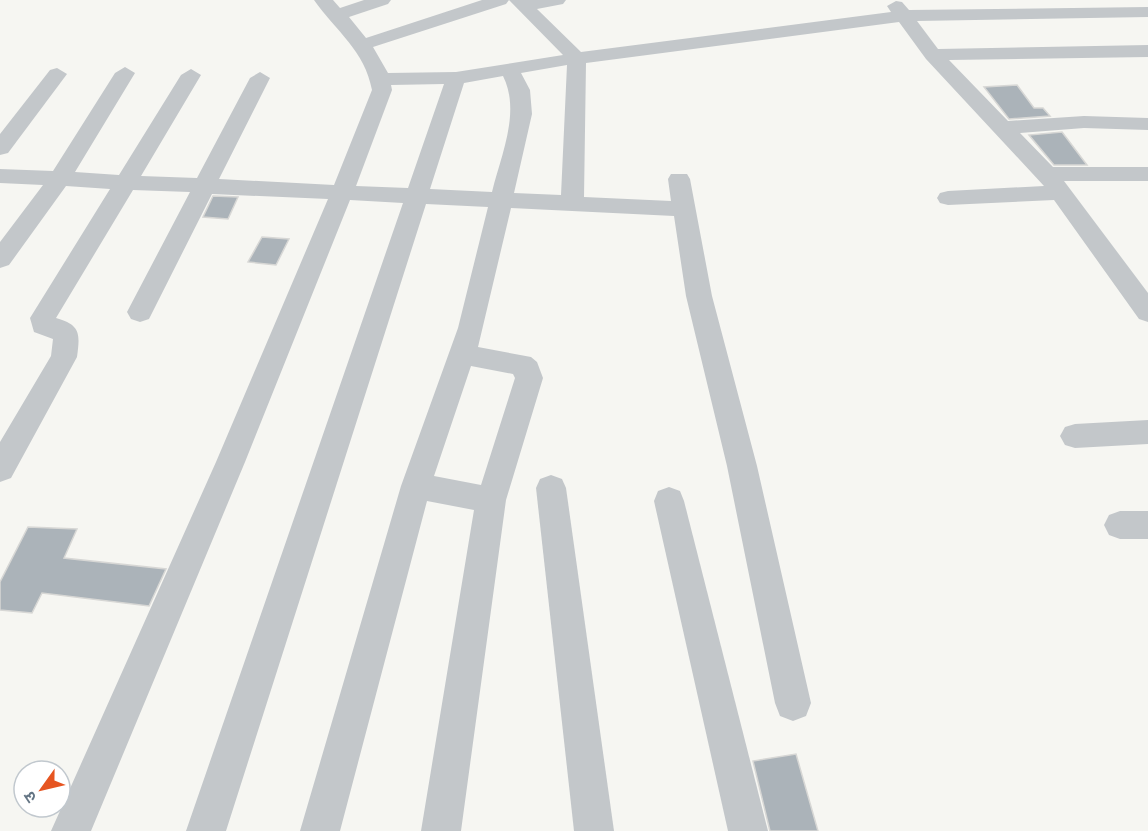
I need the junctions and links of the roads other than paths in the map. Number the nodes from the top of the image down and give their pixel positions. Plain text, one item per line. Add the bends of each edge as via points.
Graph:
1 (382, 0) edge
2 (500, 0) edge
3 (557, 0) edge
4 (522, 3) edge
5 (330, 8) edge
6 (897, 8) edge
7 (1148, 12) edge
8 (362, 45) junction
9 (1148, 51) edge
10 (933, 55) junction
11 (577, 58) junction
12 (510, 71) junction
13 (57, 74) dead end
14 (125, 74) dead end
15 (191, 75) dead end
16 (260, 78) dead end
17 (456, 78) junction
18 (381, 79) junction
19 (1148, 124) edge
20 (1005, 128) junction
21 (0, 148) edge
22 (1047, 174) junction
23 (1148, 174) edge
24 (0, 176) edge
25 (60, 178) junction
26 (679, 179) dead end
27 (127, 181) junction
28 (204, 184) junction
29 (343, 191) junction
30 (1061, 192) junction
31 (419, 195) junction
32 (503, 198) junction
33 (948, 198) dead end
34 (572, 202) junction
35 (684, 209) junction
36 (0, 259) edge
37 (140, 312) dead end
38 (1148, 312) edge
39 (462, 354) junction
40 (1148, 432) edge
41 (1075, 436) dead end
42 (0, 469) edge
43 (416, 486) junction
44 (551, 488) dead end
45 (491, 500) junction
46 (669, 501) dead end
47 (793, 703) dead end
48 (71, 831) edge
49 (206, 831) edge
50 (320, 831) edge
51 (441, 831) edge
52 (594, 831) edge
53 (748, 831) edge

1 - 5 street
2 - 8 street
3 - 4 street
4 - 11 street
5 - 8 street
6 - 7 street
6 - 10 street
6 - 11 street
8 - 18 street
9 - 10 street
10 - 20 street
11 - 12 street
11 - 34 street
12 - 17 street
12 - 32 street via 520,90 522,114
13 - 21 street
14 - 25 street
15 - 27 street
16 - 28 street
17 - 18 street
17 - 31 street
18 - 29 street via 382,90
19 - 20 street via 1084,122
20 - 22 street
22 - 23 street
22 - 30 street
24 - 25 street
25 - 27 street
25 - 36 street
26 - 35 street
27 - 28 street
27 - 42 street via 43,318 43,325 68,336 64,357
28 - 29 street
28 - 37 street
29 - 31 street
29 - 48 street
30 - 33 street
30 - 38 street
31 - 32 street
31 - 49 street
32 - 34 street
32 - 39 street
34 - 35 street
35 - 47 street via 699,296 742,466
39 - 43 street
39 - 45 street via 521,365 529,378
40 - 41 street
43 - 45 street
43 - 50 street
44 - 52 street
45 - 51 street
46 - 53 street

